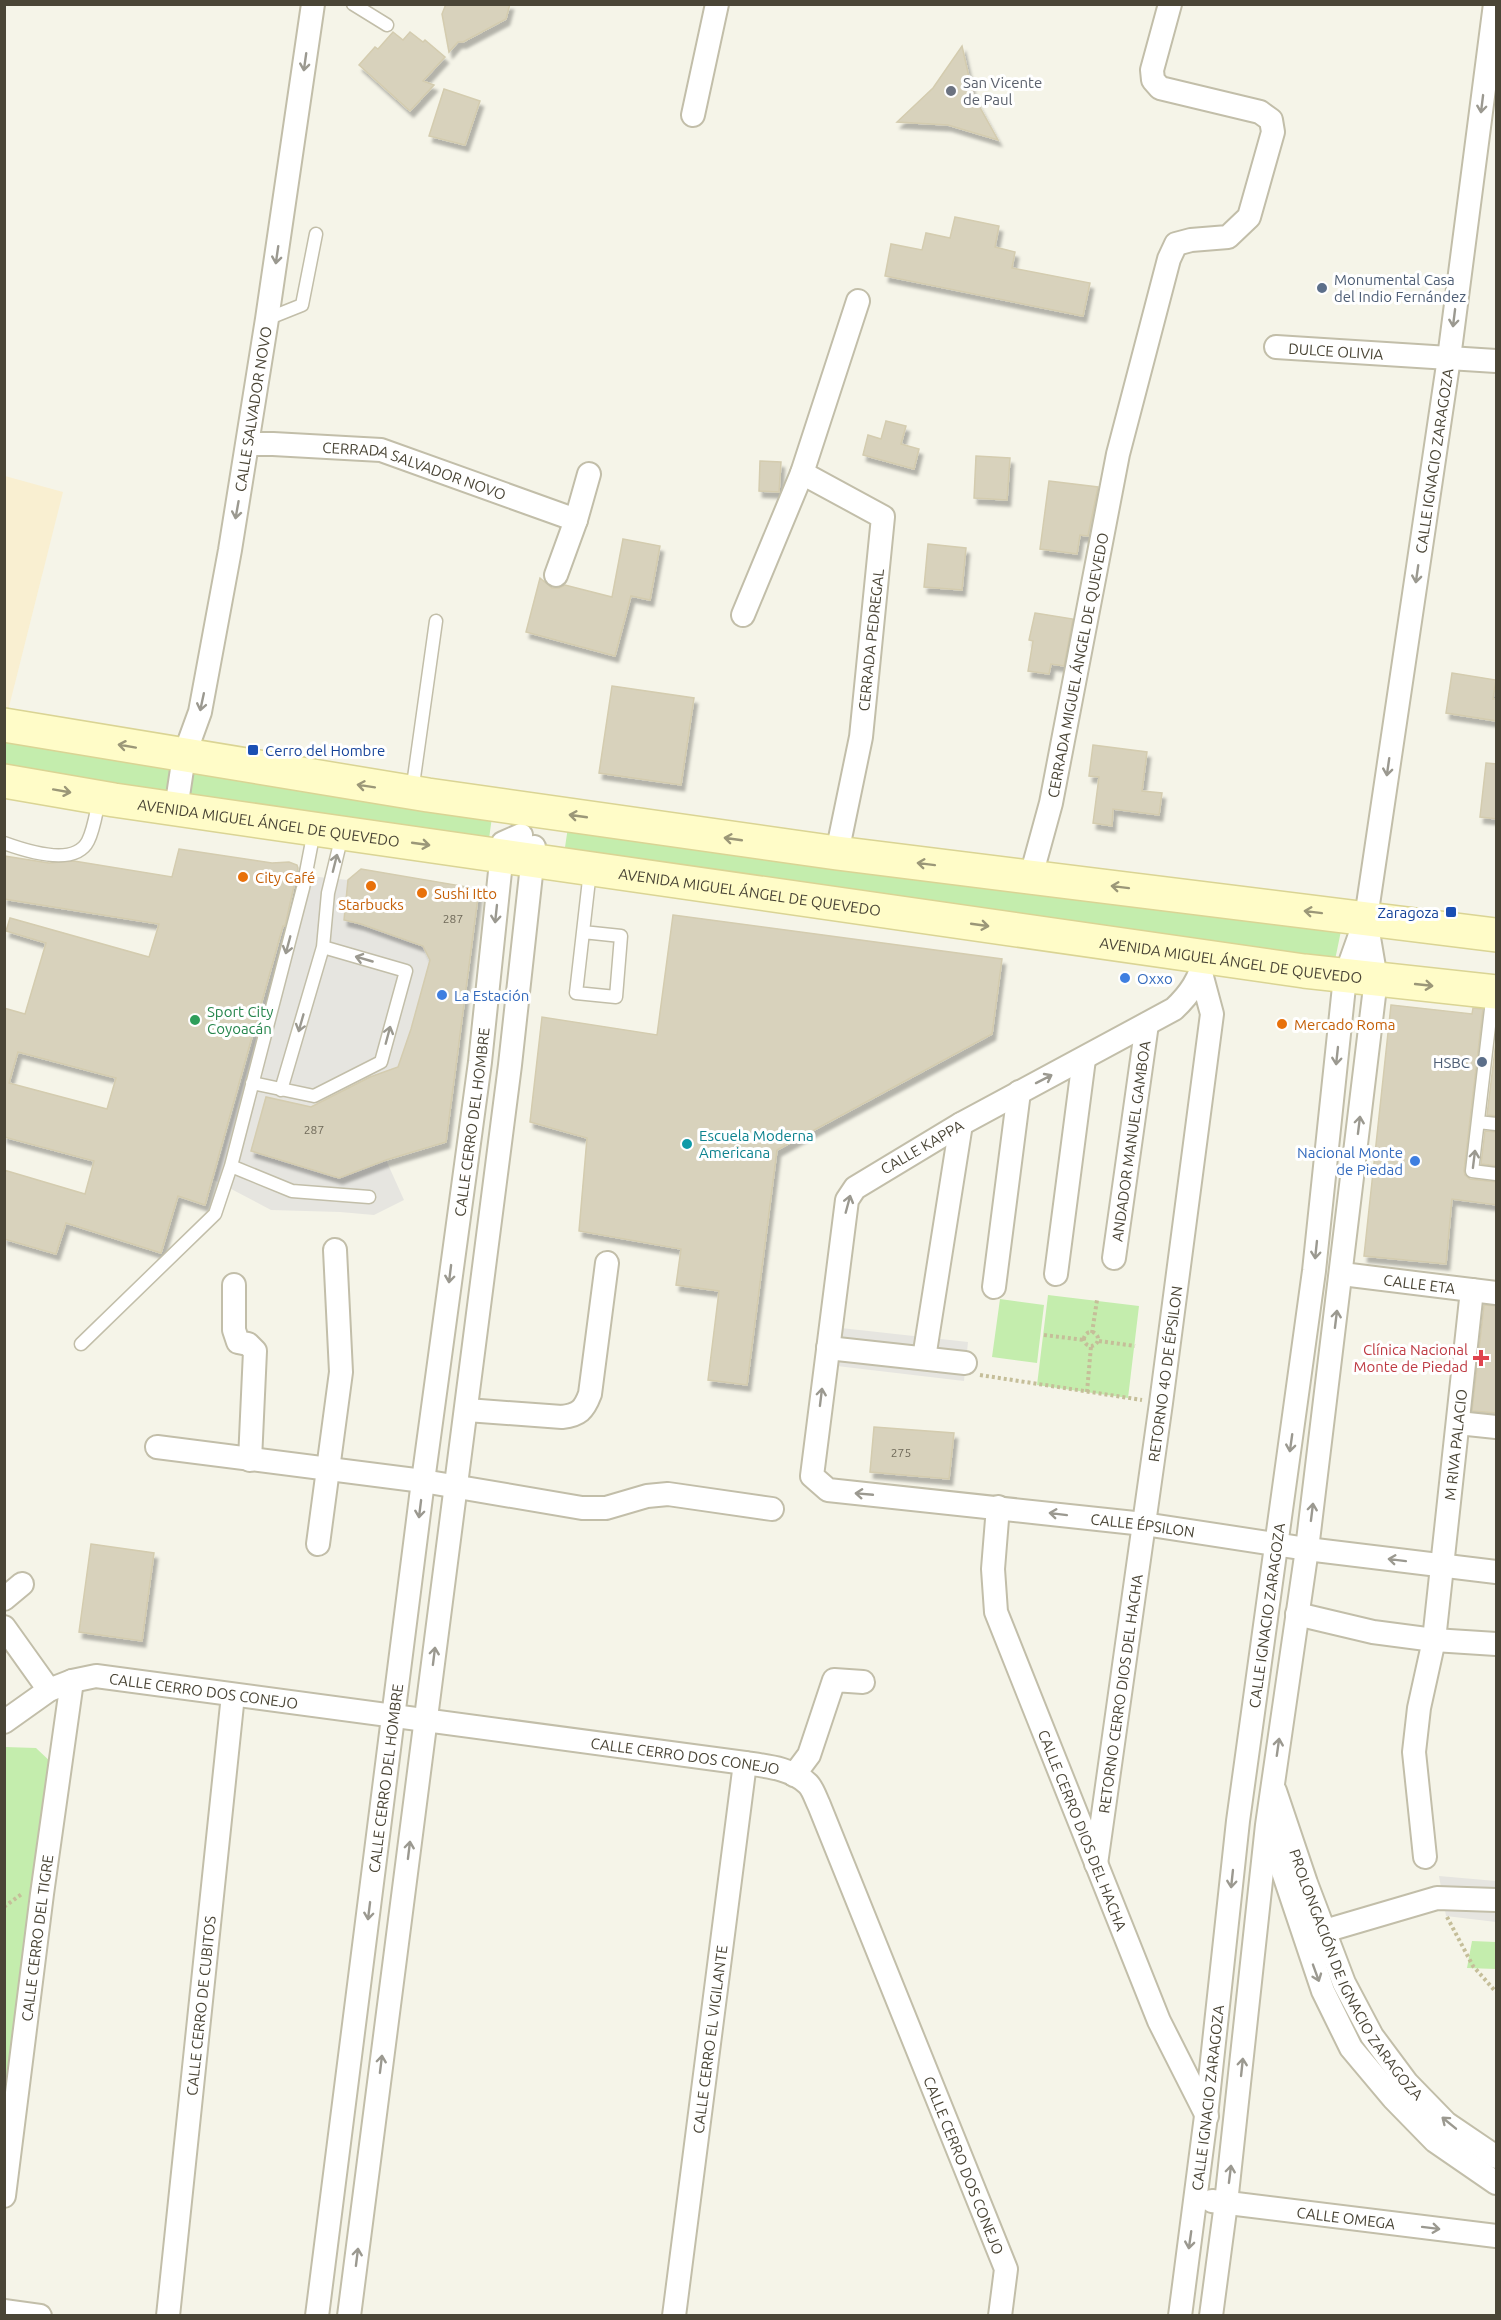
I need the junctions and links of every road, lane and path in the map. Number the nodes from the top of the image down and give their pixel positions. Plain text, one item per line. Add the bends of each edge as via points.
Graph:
1 (313, 4) edge
2 (353, 4) edge
3 (717, 4) edge
4 (1170, 4) edge
5 (1495, 4) edge
6 (387, 25) dead end
7 (693, 115) dead end
8 (316, 234) dead end
9 (858, 301) dead end
10 (267, 319) junction
11 (1276, 347) dead end
12 (1449, 358) junction
13 (1497, 361) edge
14 (248, 444) junction
15 (802, 473) junction
16 (589, 474) dead end
17 (576, 520) junction
18 (556, 575) dead end
19 (743, 615) dead end
20 (436, 621) dead end
21 (4, 725) edge
22 (184, 756) junction
23 (5, 781) edge
24 (412, 793) junction
25 (100, 797) junction
26 (176, 809) junction
27 (328, 831) junction
28 (520, 840) junction
29 (4, 843) edge
30 (837, 853) junction
31 (590, 868) junction
32 (1031, 876) junction
33 (1366, 918) junction
34 (583, 932) junction
35 (1497, 934) edge
36 (323, 947) junction
37 (1203, 965) junction
38 (1361, 978) junction
39 (1495, 992) edge
40 (1148, 1024) junction
41 (1084, 1059) junction
42 (252, 1083) junction
43 (281, 1090) junction
44 (1019, 1092) junction
45 (1478, 1122) junction
46 (961, 1124) junction
47 (1497, 1124) edge
48 (231, 1166) junction
49 (1497, 1174) edge
50 (369, 1197) dead end
51 (454, 1241) junction
52 (487, 1245) junction
53 (335, 1250) dead end
54 (1114, 1258) dead end
55 (607, 1263) dead end
56 (1056, 1274) dead end
57 (1342, 1274) junction
58 (234, 1285) dead end
59 (994, 1287) dead end
60 (1472, 1290) junction
61 (1497, 1293) edge
62 (1097, 1300) dead end
63 (1092, 1333) junction
64 (1044, 1335) dead end
65 (1084, 1340) junction
66 (1099, 1341) junction
67 (81, 1344) dead end
68 (1091, 1346) junction
69 (1135, 1346) dead end
70 (828, 1348) junction
71 (924, 1358) junction
72 (970, 1369) joint
73 (1087, 1392) junction
74 (1161, 1403) junction
75 (467, 1410) junction
76 (1458, 1423) junction
77 (1497, 1427) edge
78 (157, 1447) dead end
79 (814, 1455) joint
80 (250, 1460) junction
81 (327, 1468) junction
82 (423, 1481) junction
83 (456, 1487) junction
84 (998, 1507) junction
85 (772, 1509) dead end
86 (1144, 1524) junction
87 (318, 1544) dead end
88 (1277, 1545) junction
89 (1307, 1550) junction
90 (1442, 1566) junction
91 (1497, 1572) edge
92 (22, 1584) dead end
93 (4, 1599) edge
94 (1297, 1614) junction
95 (4, 1627) edge
96 (1434, 1640) junction
97 (1497, 1644) edge
98 (72, 1681) junction
99 (864, 1682) dead end
100 (49, 1690) junction
101 (233, 1695) junction
102 (394, 1715) junction
103 (425, 1720) junction
104 (4, 1722) edge
105 (745, 1763) junction
106 (794, 1775) junction
107 (1244, 1780) junction
108 (1273, 1785) junction
109 (1238, 1821) junction
110 (1267, 1825) junction
111 (1425, 1857) dead end
112 (1096, 1863) junction
113 (1437, 1899) junction
114 (1497, 1900) edge
115 (1325, 1931) junction
116 (1303, 1938) junction
117 (1497, 1992) edge
118 (1206, 2116) junction
119 (1235, 2125) junction
120 (1497, 2157) edge
121 (1497, 2183) edge
122 (4, 2196) edge
123 (1195, 2199) junction
124 (1226, 2203) junction
125 (1497, 2236) edge
126 (4, 2311) edge
127 (40, 2316) edge
128 (168, 2316) edge
129 (318, 2316) edge
130 (349, 2316) edge
131 (674, 2316) edge
132 (1000, 2316) edge
133 (1180, 2316) edge
134 (1211, 2316) edge

1 -> 10 street, CALLE SALVADOR NOVO
2 - 6 lane
3 - 7 street
4 - 32 street, CERRADA MIGUEL ÁNGEL DE QUEVEDO via 1152,70 1153,80 1160,88 1260,112 1271,120 1274,132 1249,217 1228,237 1176,244 1169,259 1118,454 1051,803
5 -> 12 street, CALLE IGNACIO ZARAGOZA
8 - 10 lane via 302,305
9 - 15 street
10 - 14 street, CALLE SALVADOR NOVO
11 - 12 street, DULCE OLIVIA
12 - 13 street, DULCE OLIVIA
12 -> 33 street, CALLE IGNACIO ZARAGOZA
14 - 17 street, CERRADA SALVADOR NOVO via 381,450
14 -> 22 street, CALLE SALVADOR NOVO via 200,712
15 - 19 street
15 - 30 street, CERRADA PEDREGAL via 883,517 861,737
16 - 17 street
17 - 18 street
20 - 24 lane
22 -> 21 main road, AVENIDA MIGUEL ÁNGEL DE QUEVEDO
24 -> 22 main road, AVENIDA MIGUEL ÁNGEL DE QUEVEDO
22 - 26 street, CALLE SALVADOR NOVO
23 -> 25 main road, AVENIDA MIGUEL ÁNGEL DE QUEVEDO
24 - 28 main road, AVENIDA MIGUEL ÁNGEL DE QUEVEDO
25 - 26 main road, AVENIDA MIGUEL ÁNGEL DE QUEVEDO
25 - 29 lane via 87,842 75,854 24,850
26 - 27 main road, AVENIDA MIGUEL ÁNGEL DE QUEVEDO
27 -> 28 main road, AVENIDA MIGUEL ÁNGEL DE QUEVEDO
36 -> 27 lane
27 -> 42 lane via 303,888
30 -> 28 main road, AVENIDA MIGUEL ÁNGEL DE QUEVEDO
28 - 31 main road, AVENIDA MIGUEL ÁNGEL DE QUEVEDO
28 -> 51 street, CALLE CERRO DEL HOMBRE via 480,1062
28 - 52 street, CALLE CERRO DEL HOMBRE
32 -> 30 main road, AVENIDA MIGUEL ÁNGEL DE QUEVEDO
31 - 34 lane
31 -> 37 main road, AVENIDA MIGUEL ÁNGEL DE QUEVEDO
33 -> 32 main road, AVENIDA MIGUEL ÁNGEL DE QUEVEDO
33 - 35 main road, AVENIDA MIGUEL ÁNGEL DE QUEVEDO
33 - 38 street, CALLE IGNACIO ZARAGOZA
33 - 38 street, CALLE IGNACIO ZARAGOZA
34 - 34 lane via 621,936 616,997 576,993
36 -> 43 lane
43 -> 36 lane via 314,1096 381,1062 406,971
37 - 38 main road, AVENIDA MIGUEL ÁNGEL DE QUEVEDO
37 - 40 street, CALLE KAPPA via 1190,993 1173,1010
37 - 74 street, RETORNO 4O DE ÉPSILON via 1212,1014
38 -> 39 main road, AVENIDA MIGUEL ÁNGEL DE QUEVEDO
57 -> 38 street, CALLE IGNACIO ZARAGOZA
38 -> 88 street, CALLE IGNACIO ZARAGOZA via 1314,1271
39 - 45 lane
40 - 41 street, CALLE KAPPA
40 - 54 street, ANDADOR MANUEL GAMBOA
44 -> 41 street, CALLE KAPPA
41 - 56 street
42 - 43 lane
42 - 48 lane
44 - 46 street, CALLE KAPPA
44 - 59 street
45 - 47 lane
49 -> 45 lane via 1472,1172
70 -> 46 street, CALLE KAPPA via 847,1200 866,1180
46 - 71 street
48 - 50 lane via 292,1191
48 - 67 lane via 215,1214
51 - 52 street
51 -> 82 street, CALLE CERRO DEL HOMBRE
52 - 75 street, CALLE CERRO DEL HOMBRE
53 - 81 street via 341,1372
55 - 75 street via 585,1407 576,1415 562,1417
57 - 60 street, CALLE ETA
89 -> 57 street, CALLE IGNACIO ZARAGOZA
58 - 80 street via 234,1330 238,1342 255,1351
60 - 61 street, CALLE ETA
60 - 76 street, M RIVA PALACIO
62 - 63 path
63 - 65 path
63 - 66 path
64 - 65 path
65 - 68 path
66 - 68 path
66 - 69 path
68 - 73 path
70 - 71 street
79 -> 70 street, CALLE KAPPA
71 - 72 street
72 - 73 path
73 - 74 path
74 - 86 street, RETORNO 4O DE ÉPSILON
75 - 83 street, CALLE CERRO DEL HOMBRE
76 - 77 street
76 - 90 street, M RIVA PALACIO
78 - 80 street
84 -> 79 street, CALLE ÉPSILON via 828,1490 812,1476
80 - 81 street
81 - 82 street
81 - 87 street
82 - 83 street
82 -> 102 street, CALLE CERRO DEL HOMBRE
83 - 85 street via 582,1508 606,1508 668,1494
103 -> 83 street, CALLE CERRO DEL HOMBRE
86 -> 84 street, CALLE ÉPSILON
84 - 112 street, CALLE CERRO DIOS DEL HACHA via 993,1569 996,1612
86 - 88 street, CALLE ÉPSILON
86 - 112 street, RETORNO CERRO DIOS DEL HACHA
88 - 89 street, CALLE ÉPSILON
88 - 107 street, CALLE IGNACIO ZARAGOZA
90 -> 89 street, CALLE ÉPSILON
89 - 94 street, CALLE IGNACIO ZARAGOZA
90 - 91 street, CALLE ÉPSILON
90 - 96 street, M RIVA PALACIO
92 - 93 street
94 - 96 street via 1373,1632
108 -> 94 street, CALLE IGNACIO ZARAGOZA
95 - 100 street
96 - 97 street
96 - 111 street, M RIVA PALACIO via 1414,1752
98 - 100 street, CALLE CERRO DOS CONEJO
98 - 101 street, CALLE CERRO DOS CONEJO via 96,1676
98 - 122 street, CALLE CERRO DEL TIGRE
99 - 106 street via 834,1680 809,1755
100 - 104 street, CALLE CERRO DOS CONEJO
101 - 102 street, CALLE CERRO DOS CONEJO
101 - 128 street, CALLE CERRO DE CUBITOS
102 - 103 street, CALLE CERRO DOS CONEJO
102 -> 129 street, CALLE CERRO DEL HOMBRE
103 - 105 street, CALLE CERRO DOS CONEJO
130 -> 103 street, CALLE CERRO DEL HOMBRE
105 - 106 street, CALLE CERRO DOS CONEJO
105 - 131 street, CALLE CERRO EL VIGILANTE
106 - 132 street, CALLE CERRO DOS CONEJO via 808,1784 819,1805 1006,2269
107 - 108 street
107 - 109 street, CALLE IGNACIO ZARAGOZA
108 - 110 street, CALLE IGNACIO ZARAGOZA
108 - 115 street, PROLONGACIÓN DE IGNACIO ZARAGOZA
109 - 110 street
109 -> 118 street, CALLE IGNACIO ZARAGOZA
110 - 116 street, PROLONGACIÓN DE IGNACIO ZARAGOZA
119 -> 110 street, CALLE IGNACIO ZARAGOZA
112 - 118 street, CALLE CERRO DIOS DEL HACHA via 1159,2020
113 - 114 street
113 - 115 street
113 - 117 path via 1473,1966
115 - 116 street
120 -> 115 street, PROLONGACIÓN DE IGNACIO ZARAGOZA via 1446,2123 1407,2083 1372,2036 1344,1983
116 -> 121 street, PROLONGACIÓN DE IGNACIO ZARAGOZA via 1351,2048 1435,2141
118 - 119 street
118 - 123 street, CALLE IGNACIO ZARAGOZA
124 -> 119 street, CALLE IGNACIO ZARAGOZA
123 - 124 street, CALLE OMEGA
123 -> 133 street, CALLE IGNACIO ZARAGOZA
124 -> 125 street, CALLE OMEGA
124 - 134 street, CALLE IGNACIO ZARAGOZA
126 - 127 street

